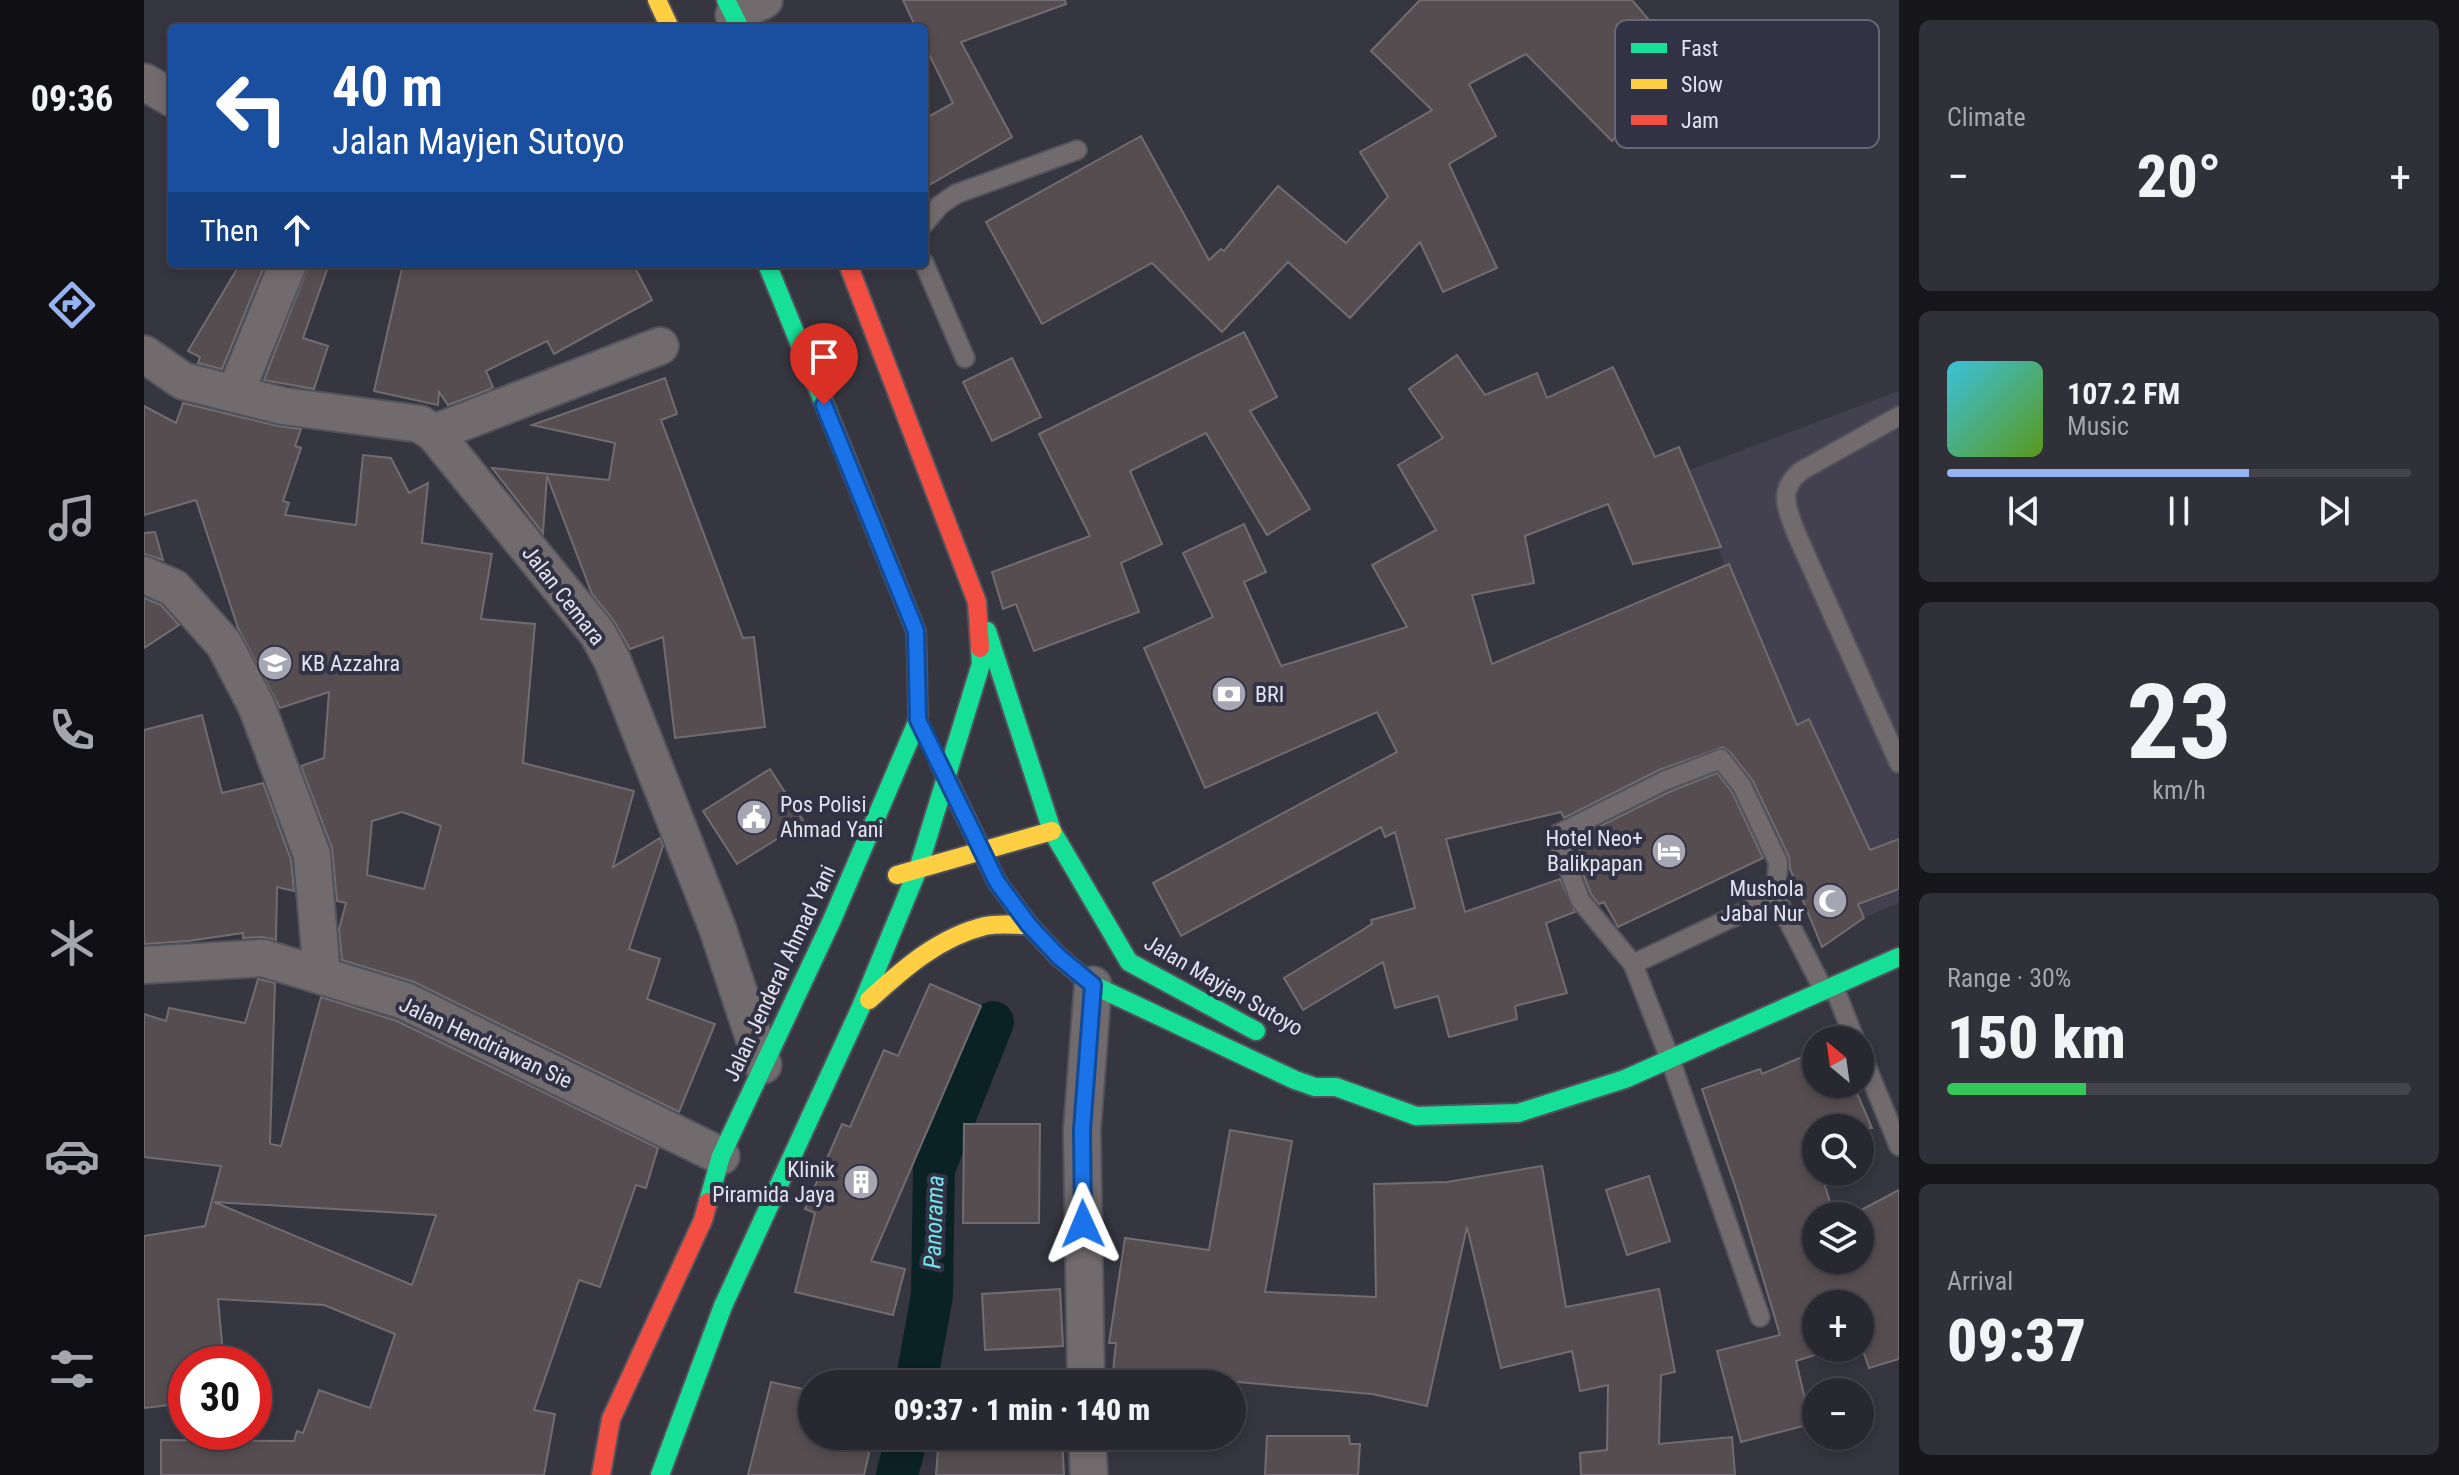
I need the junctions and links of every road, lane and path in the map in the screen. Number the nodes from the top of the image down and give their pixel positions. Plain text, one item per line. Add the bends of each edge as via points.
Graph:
1 (657, 0) edge
2 (668, 24) edge
3 (144, 82) edge
4 (168, 96) edge
5 (1077, 150) dead end
6 (928, 219) edge
7 (286, 268) edge
8 (769, 268) edge
9 (850, 268) edge
10 (926, 268) edge
11 (660, 346) dead end
12 (144, 354) edge
13 (965, 358) dead end
14 (235, 394) junction
15 (1899, 416) edge
16 (434, 433) junction
17 (144, 575) edge
18 (977, 602) junction
19 (918, 720) junction
20 (1899, 763) edge
21 (946, 774) junction
22 (1052, 831) junction
23 (983, 852) junction
24 (918, 869) junction
25 (1776, 897) junction
26 (832, 920) junction
27 (1029, 925) junction
28 (1899, 957) edge
29 (1633, 964) junction
30 (144, 965) edge
31 (322, 976) junction
32 (1093, 985) junction
33 (1829, 989) junction
34 (861, 1007) junction
35 (1848, 1026) edge
36 (1274, 1041) dead end
37 (1670, 1059) junction
38 (763, 1065) junction
39 (1323, 1072) dead end
40 (1874, 1085) edge
41 (1336, 1087) junction
42 (1899, 1146) edge
43 (721, 1156) junction
44 (1760, 1317) dead end
45 (1086, 1370) edge
46 (1088, 1450) edge
47 (601, 1475) edge
48 (660, 1475) edge
49 (1089, 1475) edge

1 - 2 main road
3 - 4 street
5 - 6 lane via 956,194
7 - 14 street
8 - 19 main road, Jalan Jenderal Ahmad Yani via 916,631
9 - 18 main road
10 - 13 lane
11 - 16 street
12 - 14 street via 183,381
14 - 16 street via 283,406 420,424
15 - 20 lane via 1801,471 1789,481 1786,495 1796,533
16 - 38 street, Jalan Cemara via 598,634 613,662 717,927
17 - 31 street via 174,588 224,644 257,707 312,855
18 - 21 main road via 981,664
18 - 22 main road, Jalan Mayjen Sutoyo
19 - 21 main road
19 - 26 main road, Jalan Jenderal Ahmad Yani
21 - 23 main road
21 - 24 main road
22 - 23 main road
22 - 36 main road, Jalan Mayjen Sutoyo via 1129,962
23 - 24 main road
23 - 27 main road via 997,882
24 - 26 main road via 873,887
24 - 34 main road
25 - 29 lane
25 - 29 lane via 1778,862 1742,786 1721,759 1664,781 1556,835 1580,900
25 - 33 lane
26 - 38 main road, Jalan Jenderal Ahmad Yani
27 - 32 main road
27 - 34 main road via 987,926 946,940 903,968
28 - 33 main road
29 - 37 lane
30 - 31 street, Jalan Hendriawan Sie via 263,958
31 - 43 street, Jalan Hendriawan Sie via 405,1001
32 - 41 main road via 1295,1080
32 - 45 street via 1082,1130
33 - 35 lane
33 - 37 main road
34 - 48 main road via 723,1306
37 - 41 main road via 1518,1113 1416,1116
37 - 44 lane
38 - 43 main road, Jalan Jenderal Ahmad Yani
39 - 41 main road
40 - 42 lane
43 - 47 main road, Jalan Jenderal Ahmad Yani via 703,1220 611,1419
46 - 49 street

